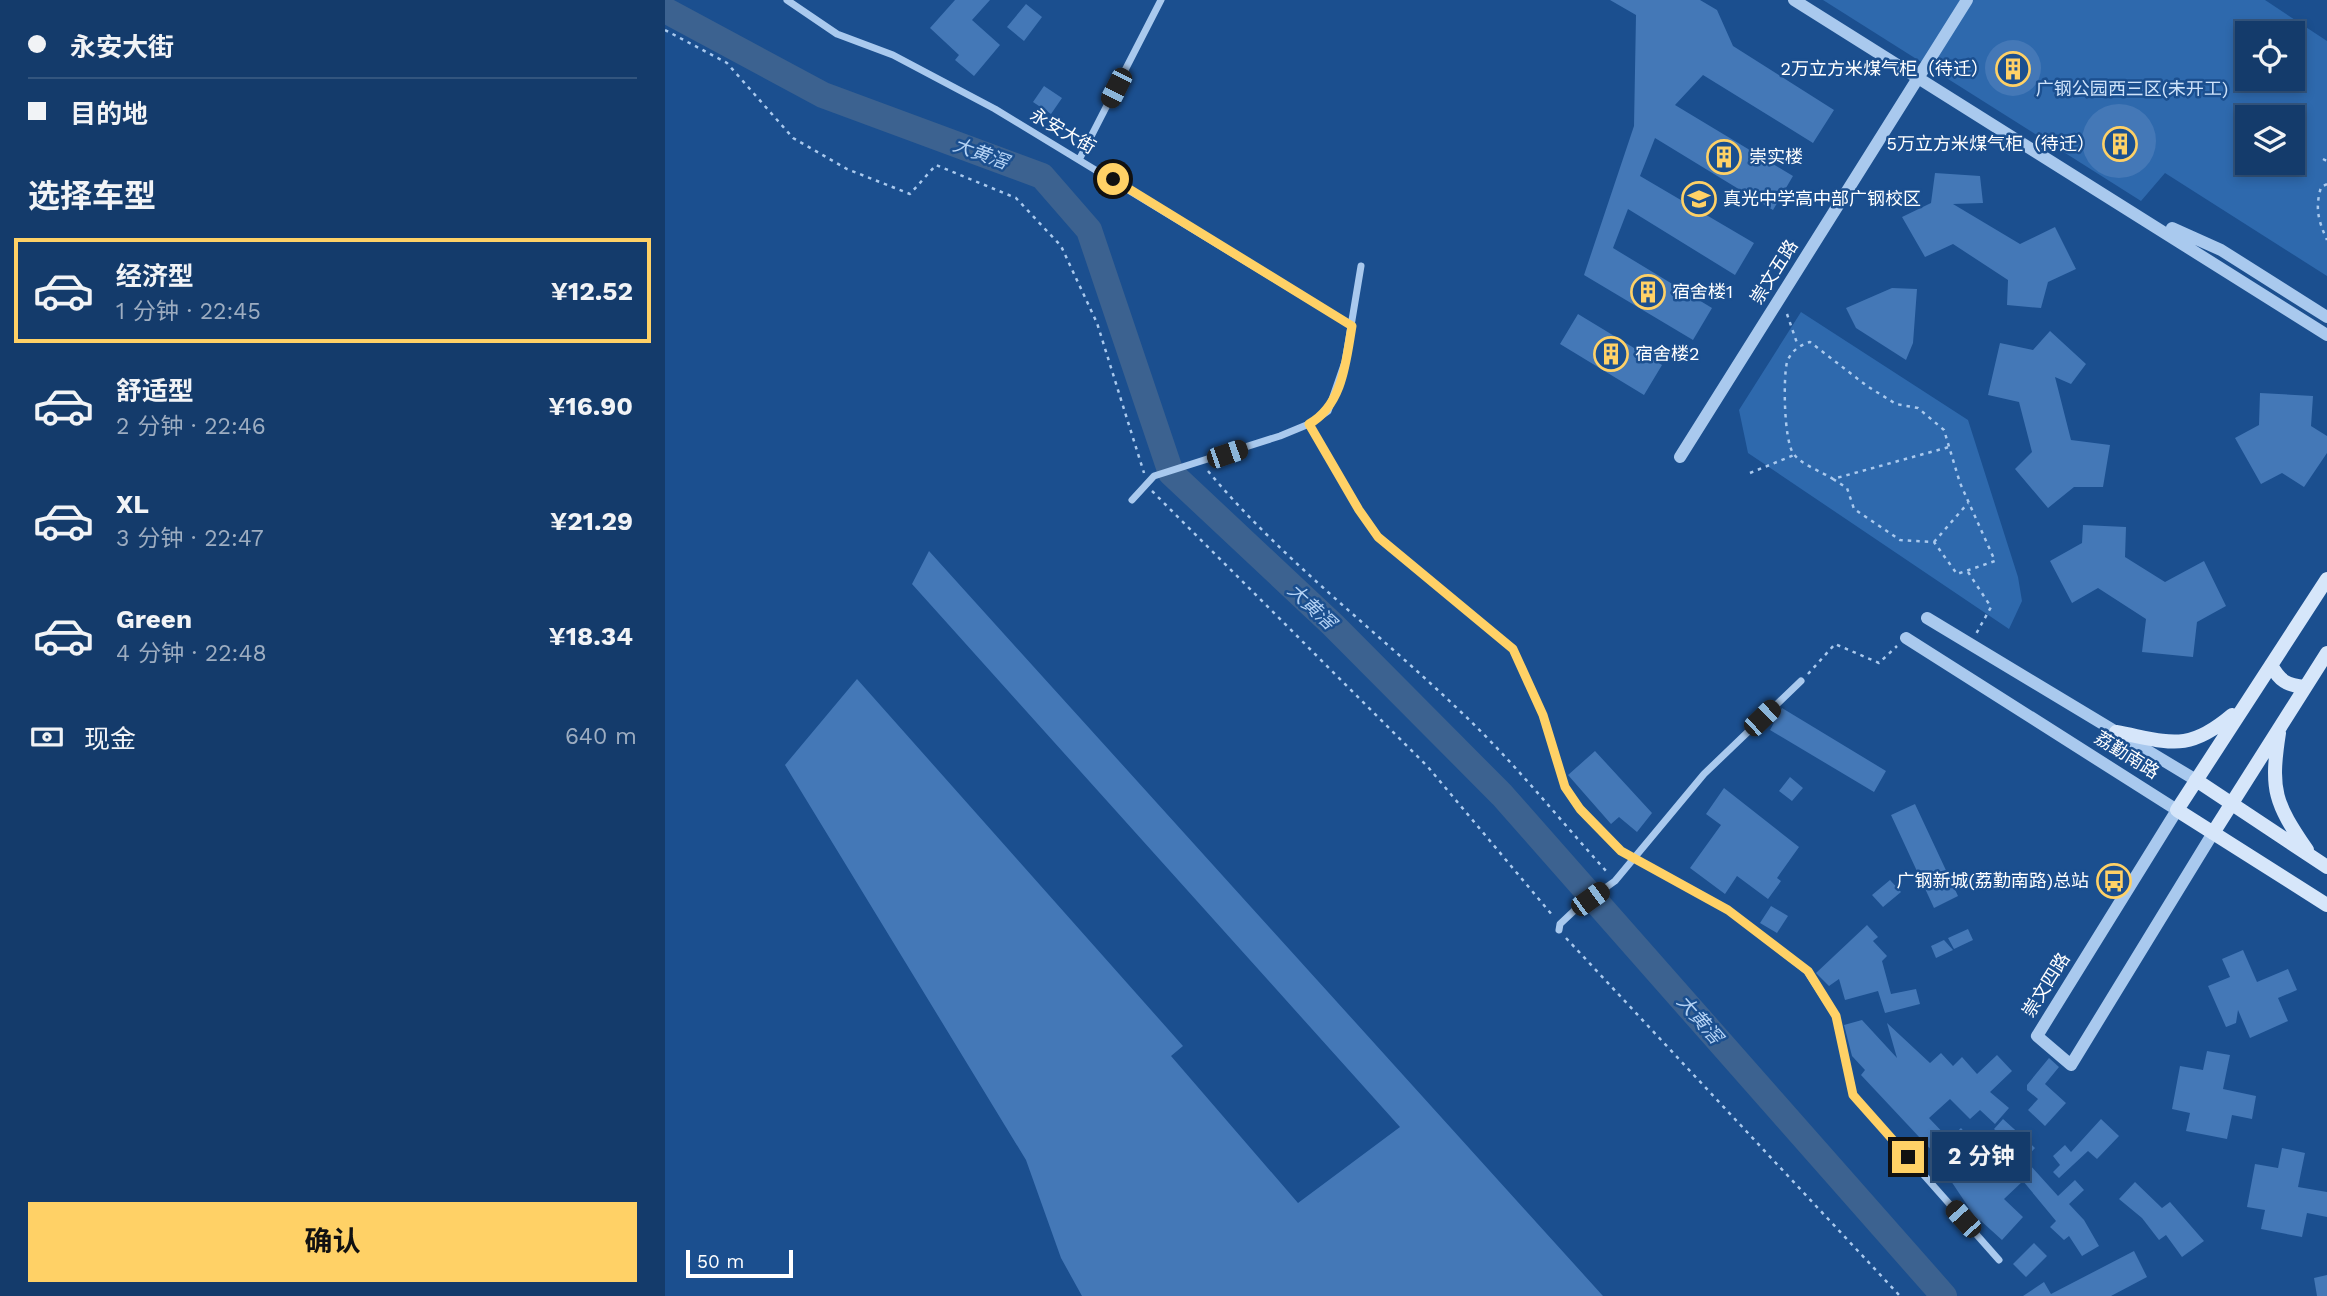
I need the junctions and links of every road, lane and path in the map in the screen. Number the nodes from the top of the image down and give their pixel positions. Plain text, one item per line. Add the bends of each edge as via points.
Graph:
1 (787, 0) edge
2 (1161, 0) edge
3 (1794, 0) edge
4 (1967, 0) edge
5 (665, 30) edge
6 (1917, 77) junction
7 (1080, 158) junction
8 (2327, 184) edge
9 (2127, 207) junction
10 (2327, 240) edge
11 (1361, 265) dead end
12 (1787, 314) dead end
13 (2327, 317) edge
14 (1352, 326) junction
15 (2327, 335) edge
16 (1798, 346) junction
17 (1309, 424) junction
18 (1949, 447) junction
19 (1794, 456) junction
20 (1680, 457) dead end
21 (1201, 463) junction
22 (1750, 473) dead end
23 (1833, 479) junction
24 (1147, 485) junction
25 (1132, 500) dead end
26 (1968, 503) junction
27 (1934, 542) junction
28 (1968, 572) junction
29 (2327, 579) edge
30 (1927, 618) dead end
31 (1906, 638) joint
32 (1969, 646) junction
33 (2327, 653) edge
34 (2271, 665) junction
35 (1801, 681) joint
36 (2305, 687) junction
37 (2246, 702) junction
38 (2280, 726) junction
39 (2116, 732) junction
40 (2196, 780) junction
41 (2231, 803) junction
42 (2177, 810) junction
43 (2213, 833) junction
44 (2312, 857) junction
45 (1633, 860) junction
46 (2327, 867) edge
47 (1615, 881) junction
48 (2327, 905) edge
49 (1559, 927) junction
50 (1999, 1260) dead end
51 (1900, 1296) edge

1 - 7 street, 永安大街 via 837,34 893,55
2 - 7 street
3 - 6 street
4 - 6 street, 崇文五路
5 - 24 path via 727,63 793,138 847,169 910,194 936,165 1016,198 1061,246 1097,323
6 - 9 street
6 - 20 street, 崇文五路
7 - 14 street, 永安大街
8 - 10 path via 2317,201 2317,219
9 - 13 street via 2221,250
9 - 15 street
11 - 14 street
12 - 16 path
14 - 17 street via 1333,401
16 - 18 path via 1810,342 1896,404 1917,408 1944,430
16 - 19 path via 1787,361 1786,380 1788,444
17 - 21 street
17 - 45 street via 1378,537 1513,649 1529,679 1571,797
18 - 23 path
18 - 26 path
19 - 22 path
19 - 23 path
21 - 24 street via 1190,462 1154,476
21 - 47 path via 1311,579 1462,713
23 - 27 path via 1847,488 1854,509 1900,540
24 - 25 street
24 - 49 path via 1427,767
26 - 27 path
26 - 28 path via 1995,561
27 - 28 path via 1957,574
28 - 32 path via 1991,607
29 - 34 main road, 崇文四路
30 - 32 street, 荔勤南路
31 - 35 path via 1879,663 1835,644
31 - 42 street, 荔勤南路
32 - 39 street, 荔勤南路
33 - 36 main road, 崇文四路
34 - 36 main road via 2288,686
34 - 37 main road, 崇文四路
35 - 45 street via 1704,774
36 - 38 main road, 崇文四路
37 - 39 main road via 2208,736 2190,741
37 - 40 main road, 崇文四路
38 - 41 main road, 崇文四路
38 - 44 main road via 2273,769 2275,794 2282,814
39 - 40 street, 荔勤南路
40 - 41 main road, 荔勤南路
40 - 42 main road, 崇文四路
41 - 43 main road, 崇文四路
41 - 44 main road, 荔勤南路
42 - 43 main road, 荔勤南路
42 - 43 street, 崇文四路 via 2037,1037 2071,1065
43 - 48 main road, 荔勤南路
44 - 46 main road, 荔勤南路
45 - 47 street
45 - 50 street via 1728,910 1808,971 1836,1016 1853,1095
47 - 49 street
49 - 51 path

